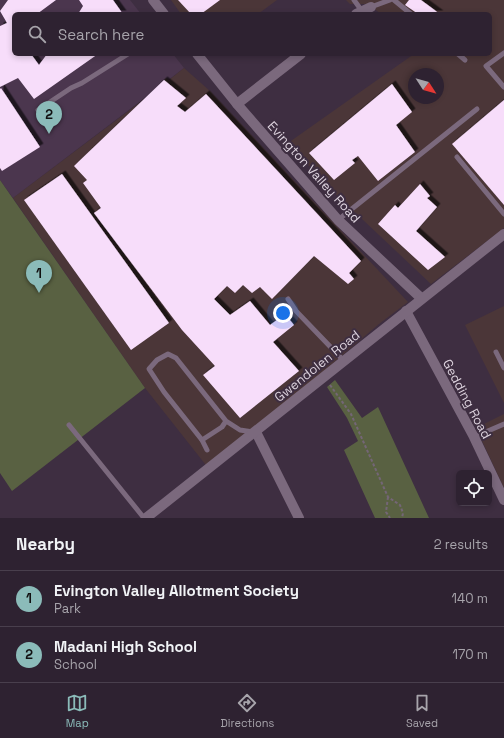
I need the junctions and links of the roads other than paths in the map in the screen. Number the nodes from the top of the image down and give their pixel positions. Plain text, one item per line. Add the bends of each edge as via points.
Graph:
1 (153, 0) edge
2 (354, 0) edge
3 (390, 0) edge
4 (394, 0) edge
5 (363, 11) edge
6 (162, 12) edge
7 (409, 12) edge
8 (504, 53) edge
9 (125, 56) edge
10 (199, 56) edge
11 (299, 56) edge
12 (460, 56) edge
13 (465, 60) dead end
14 (504, 88) edge
15 (237, 104) junction
16 (476, 109) dead end
17 (38, 110) dead end
18 (457, 157) dead end
19 (504, 214) edge
20 (338, 220) junction
21 (504, 234) edge
22 (421, 298) junction
23 (288, 299) dead end
24 (406, 311) junction
25 (496, 352) dead end
26 (344, 361) junction
27 (504, 368) edge
28 (226, 421) junction
29 (504, 424) edge
30 (69, 425) dead end
31 (256, 432) junction
32 (474, 437) junction
33 (202, 440) junction
34 (208, 450) dead end
35 (504, 500) edge
36 (145, 518) edge
37 (299, 518) edge

1 - 6 street
2 - 5 lane
3 - 5 lane
4 - 7 lane
8 - 14 lane via 486,66
9 - 17 lane
10 - 15 street, Evington Valley Road
11 - 15 street
12 - 13 lane
15 - 20 street, Evington Valley Road
16 - 20 lane
18 - 19 lane
20 - 22 street, Evington Valley Road
21 - 22 street, Gwendolen Road
22 - 24 street, Gwendolen Road
23 - 26 lane via 296,311
24 - 26 street, Gwendolen Road
24 - 32 street, Gedding Road
25 - 27 lane
26 - 31 street, Gwendolen Road
28 - 31 lane via 240,430
28 - 33 lane via 222,427
28 - 33 lane via 176,358 168,354 157,360 149,369
29 - 32 lane
30 - 36 lane
31 - 36 street, Gwendolen Road
31 - 37 street
32 - 35 street, Gedding Road
33 - 34 lane

